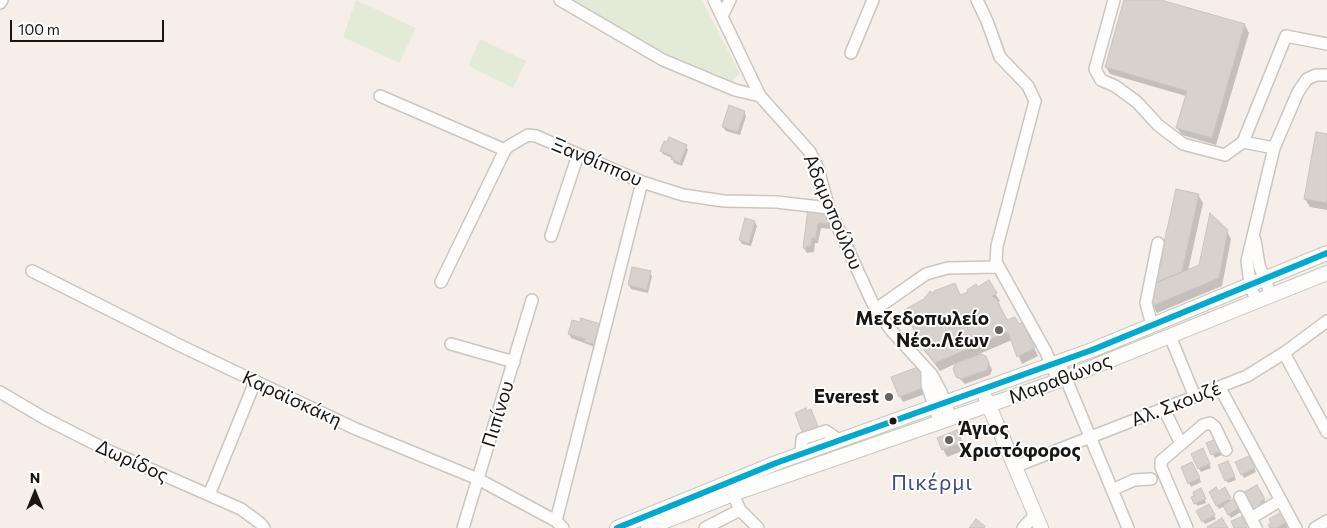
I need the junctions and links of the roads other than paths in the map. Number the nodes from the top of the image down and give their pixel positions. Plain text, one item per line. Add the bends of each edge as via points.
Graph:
1 (560, 0) edge
2 (714, 0) edge
3 (730, 0) edge
4 (872, 0) edge
5 (977, 0) edge
6 (1114, 0) edge
7 (722, 16) junction
8 (1327, 44) edge
9 (851, 53) dead end
10 (1327, 75) edge
11 (380, 96) dead end
12 (760, 96) junction
13 (1243, 142) junction
14 (1274, 148) junction
15 (505, 150) junction
16 (578, 155) junction
17 (642, 182) junction
18 (829, 208) junction
19 (1256, 231) junction
20 (551, 236) dead end
21 (1158, 243) dead end
22 (1327, 253) edge
23 (997, 267) junction
24 (32, 271) dead end
25 (1327, 272) edge
26 (1264, 278) junction
27 (442, 282) dead end
28 (1250, 284) junction
29 (1271, 295) junction
30 (532, 300) dead end
31 (1256, 301) junction
32 (876, 309) junction
33 (1327, 322) edge
34 (1152, 325) junction
35 (1170, 336) junction
36 (451, 344) dead end
37 (1284, 353) junction
38 (514, 362) junction
39 (1055, 363) junction
40 (1062, 379) junction
41 (255, 382) junction
42 (1220, 388) junction
43 (982, 389) junction
44 (0, 392) edge
45 (1195, 397) junction
46 (939, 404) junction
47 (989, 406) junction
48 (1163, 407) junction
49 (945, 421) junction
50 (1327, 432) edge
51 (1090, 437) junction
52 (1181, 444) junction
53 (1226, 450) dead end
54 (1014, 467) junction
55 (478, 478) junction
56 (1151, 479) dead end
57 (1112, 490) junction
58 (733, 494) junction
59 (209, 495) junction
60 (1240, 497) dead end
61 (1281, 500) junction
62 (740, 510) junction
63 (1035, 515) junction
64 (1327, 521) edge
65 (1254, 523) edge
66 (560, 525) edge
67 (654, 527) edge
68 (264, 528) edge
69 (463, 528) edge
70 (618, 528) edge
71 (705, 528) edge
72 (758, 528) edge
73 (1023, 528) edge
74 (1041, 528) edge
75 (1128, 528) edge
76 (1187, 528) edge
77 (1296, 528) edge
78 (1315, 528) edge

1 - 12 street via 663,60 735,90
2 - 7 street, Αδαμοπούλου
3 - 7 street
4 - 9 street
5 - 23 street via 1000,56 1028,86 1035,101 997,246
6 - 13 street via 1095,68 1101,80 1137,102 1158,126 1184,144 1225,155
7 - 12 street, Αδαμοπούλου
8 - 13 street via 1286,36
10 - 14 street via 1307,79 1298,92
11 - 15 street
12 - 18 street, Αδαμοπούλου via 810,152
13 - 14 street
14 - 19 street
15 - 16 street, Ξανθίππου via 523,136 532,135
15 - 27 street
16 - 17 street, Ξανθίππου
16 - 20 street
17 - 18 street, Ξανθίππου via 698,197
17 - 66 street, Καραϊσκάκη
18 - 32 street, Αδαμοπούλου
19 - 26 street via 1257,255
19 - 28 street via 1248,261
21 - 34 street via 1146,303
22 - 26 main road, Μαραθώνος
23 - 32 street via 948,268 926,274
23 - 39 street
24 - 41 street, Καραϊσκάκη
25 - 29 main road, Μαραθώνος
26 - 28 main road, Μαραθώνος
26 - 29 street
28 - 31 street
28 - 34 main road, Μαραθώνος
29 - 31 main road, Μαραθώνος
30 - 38 street, Πιπίνου
31 - 35 main road, Μαραθώνος
32 - 46 street, Αδαμοπούλου via 927,371 926,381
33 - 37 street, Αλ. Σκουζέ
34 - 39 main road, Μαραθώνος
35 - 40 main road, Μαραθώνος
35 - 45 street
36 - 38 street
37 - 42 street, Αλ. Σκουζέ via 1262,368
37 - 50 street
38 - 55 street, Πιπίνου
39 - 40 street
39 - 43 main road, Μαραθώνος
40 - 47 main road, Μαραθώνος
40 - 51 street
41 - 55 street, Καραϊσκάκη via 356,430
41 - 59 street
42 - 45 street, Αλ. Σκουζέ
42 - 61 street
43 - 46 main road, Μαραθώνος
43 - 47 main road
44 - 59 street, Δωρίδος via 109,451
45 - 48 street, Αλ. Σκουζέ
46 - 49 street, Αδαμοπούλου
46 - 70 main road, Μαραθώνος via 801,454
47 - 49 main road, Μαραθώνος
47 - 54 main road
48 - 51 street, Αλ. Σκουζέ
48 - 52 street
49 - 58 main road, Μαραθώνος
51 - 54 street, Αλ. Σκουζέ
51 - 57 street
52 - 53 street via 1210,423
52 - 76 street via 1164,457 1161,464
54 - 63 main road
55 - 66 street, Καραϊσκάκη
55 - 69 street, Πιπίνου
56 - 57 street via 1134,480
57 - 75 street
58 - 62 street
58 - 67 main road, Μαραθώνος
59 - 68 street, Δωρίδος via 241,509
60 - 65 street
61 - 65 street
61 - 77 street
62 - 71 street
62 - 72 street
63 - 73 street
63 - 74 main road
64 - 78 street

